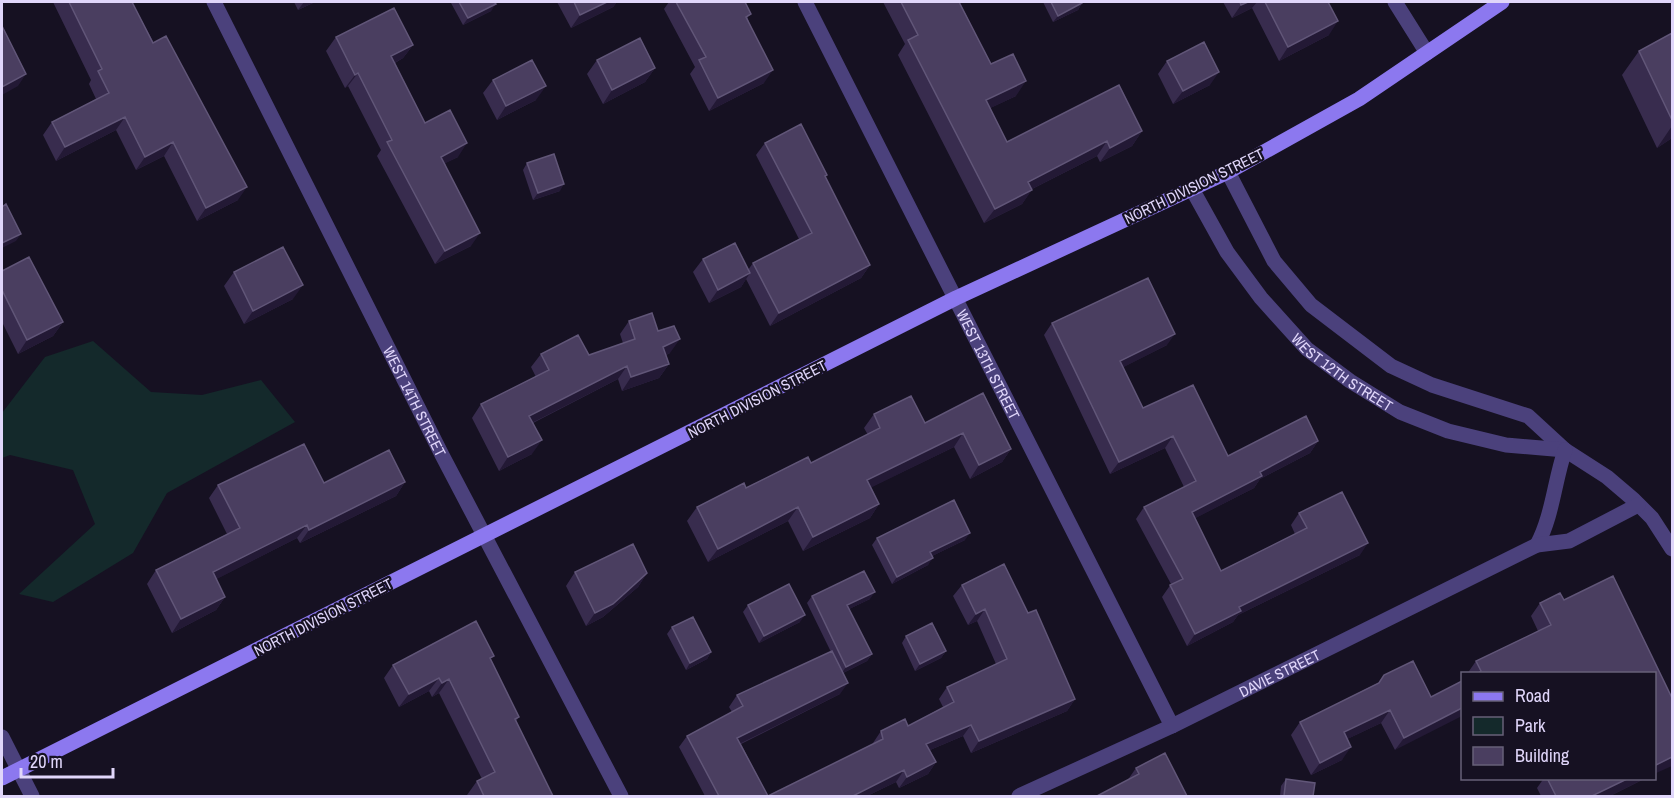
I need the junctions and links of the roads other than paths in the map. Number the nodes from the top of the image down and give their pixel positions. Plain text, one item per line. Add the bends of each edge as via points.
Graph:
1 (214, 2) edge
2 (806, 2) edge
3 (1395, 2) edge
4 (1502, 2) edge
5 (1427, 53) junction
6 (1228, 172) junction
7 (1192, 189) junction
8 (956, 298) junction
9 (1566, 450) junction
10 (1638, 505) junction
11 (486, 535) junction
12 (1537, 545) junction
13 (1672, 549) edge
14 (1173, 726) junction
15 (2, 737) edge
16 (18, 770) junction
17 (2, 778) edge
18 (32, 796) edge
19 (621, 796) edge
20 (1019, 796) edge

1 - 11 street, WEST 14TH STREET
2 - 8 street, WEST 13TH STREET
3 - 5 street
4 - 5 main road, NORTH DIVISION STREET
5 - 6 main road, NORTH DIVISION STREET via 1359,99
6 - 7 main road, NORTH DIVISION STREET
6 - 9 street, WEST 12TH STREET via 1274,261 1311,305 1391,366 1432,385 1528,416
7 - 8 main road, NORTH DIVISION STREET
7 - 9 street, WEST 12TH STREET via 1227,252 1261,298 1307,349 1350,381 1400,412 1448,431 1506,445
8 - 11 main road, NORTH DIVISION STREET
8 - 14 street, WEST 13TH STREET
9 - 10 street, WEST 12TH STREET via 1607,477
9 - 12 street via 1552,510
10 - 12 street, DAVIE STREET via 1569,541
10 - 13 street, WEST 12TH STREET via 1652,518
11 - 16 main road, NORTH DIVISION STREET
11 - 19 street, WEST 14TH STREET
12 - 14 street, DAVIE STREET
14 - 20 street, DAVIE STREET
15 - 16 street
16 - 17 main road, NORTH DIVISION STREET
16 - 18 street

